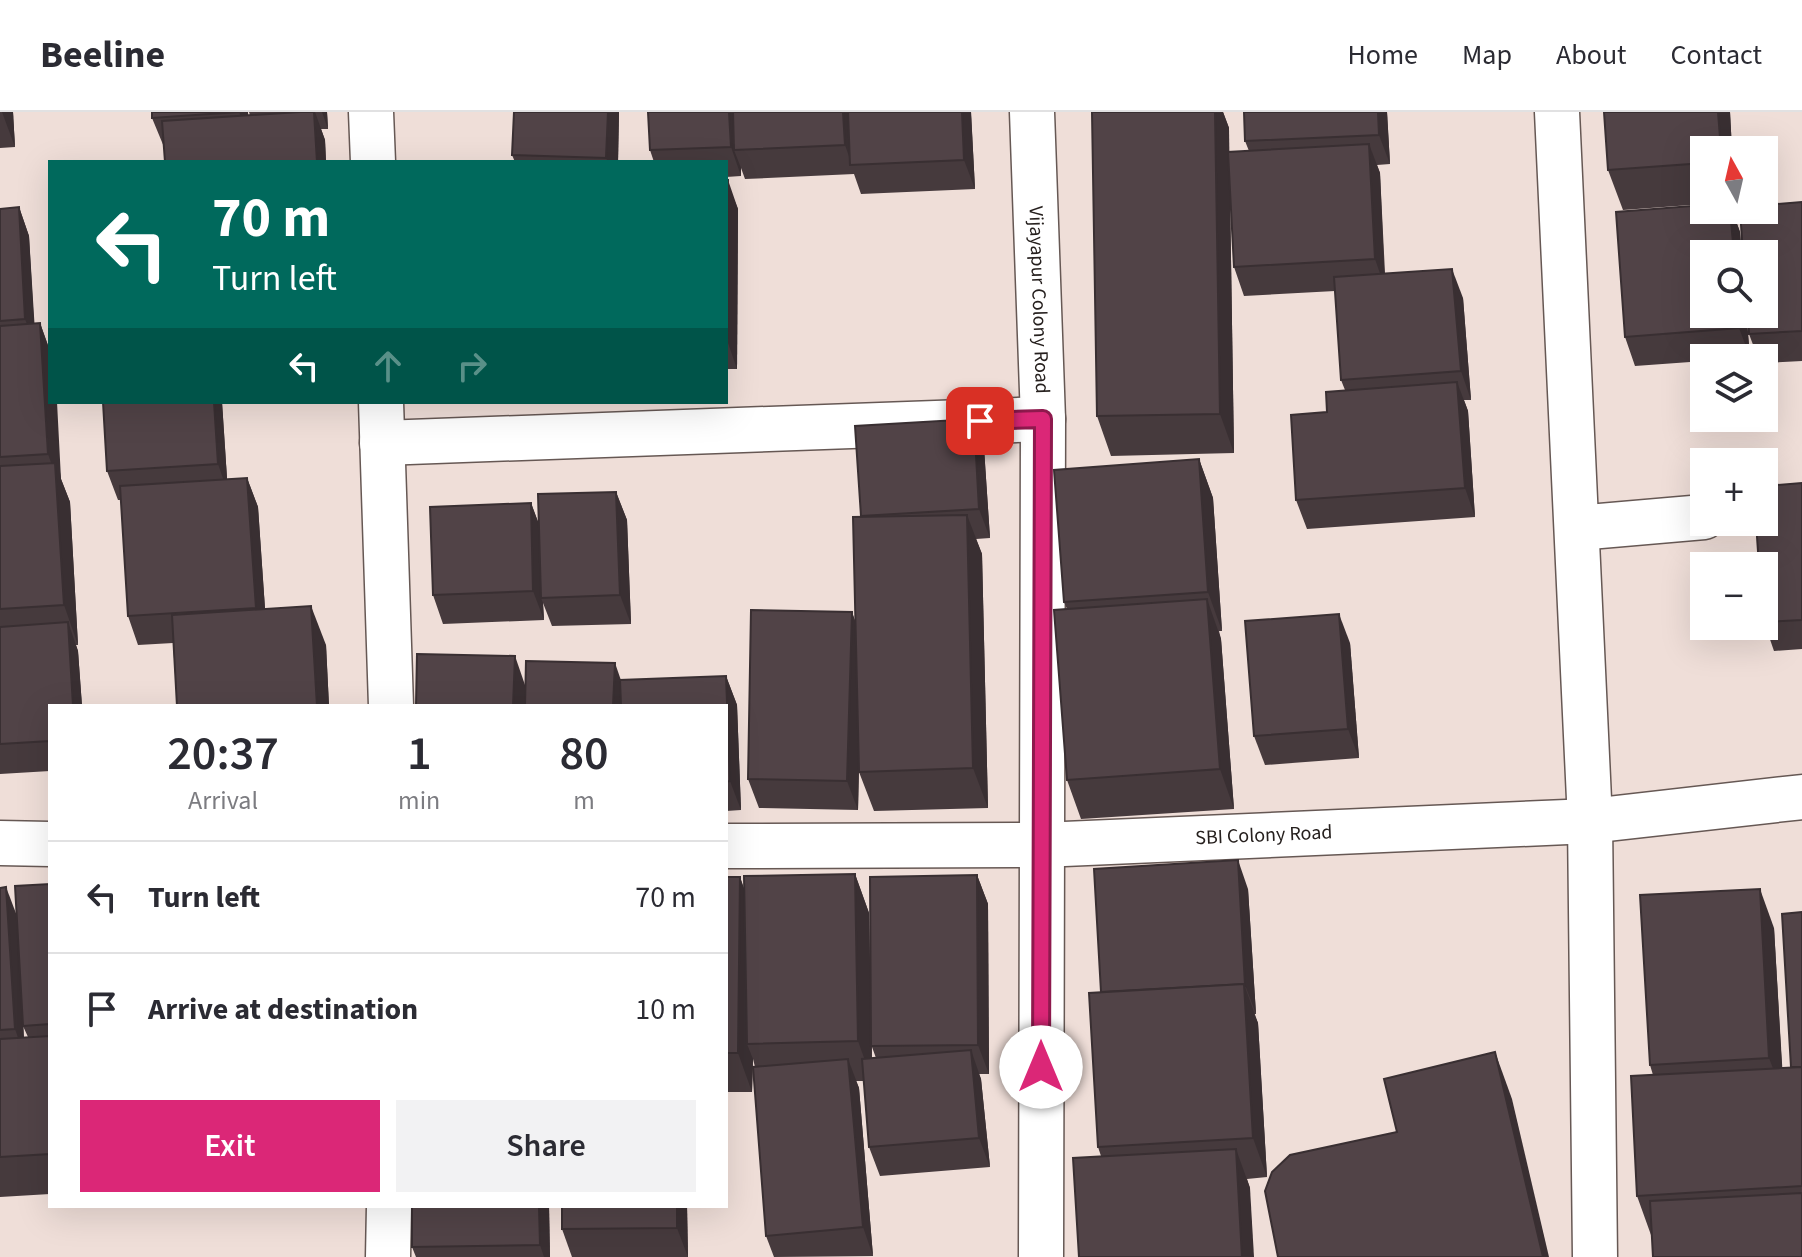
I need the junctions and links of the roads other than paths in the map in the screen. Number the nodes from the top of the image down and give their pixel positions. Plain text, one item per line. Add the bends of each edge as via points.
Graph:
1 (371, 112) edge
2 (1032, 112) edge
3 (1557, 112) edge
4 (373, 160) edge
5 (1043, 419) junction
6 (382, 423) edge
7 (1690, 518) edge
8 (1577, 528) junction
9 (391, 704) edge
10 (1802, 797) edge
11 (1590, 821) junction
12 (0, 843) edge
13 (48, 844) edge
14 (1041, 845) junction
15 (728, 846) edge
16 (389, 1208) edge
17 (388, 1257) edge
18 (1041, 1257) edge
19 (1595, 1257) edge

1 - 4 street
2 - 5 street, Vijayapur Colony Road
3 - 8 street
5 - 6 street
5 - 14 street, Vijayapur Colony Road
6 - 9 street
7 - 8 street
8 - 11 street
10 - 11 street, SBI Colony Road
11 - 14 street, SBI Colony Road
11 - 19 street
12 - 13 street
14 - 15 street, SBI Colony Road
14 - 18 street, Vijayapur Colony Road
16 - 17 street

